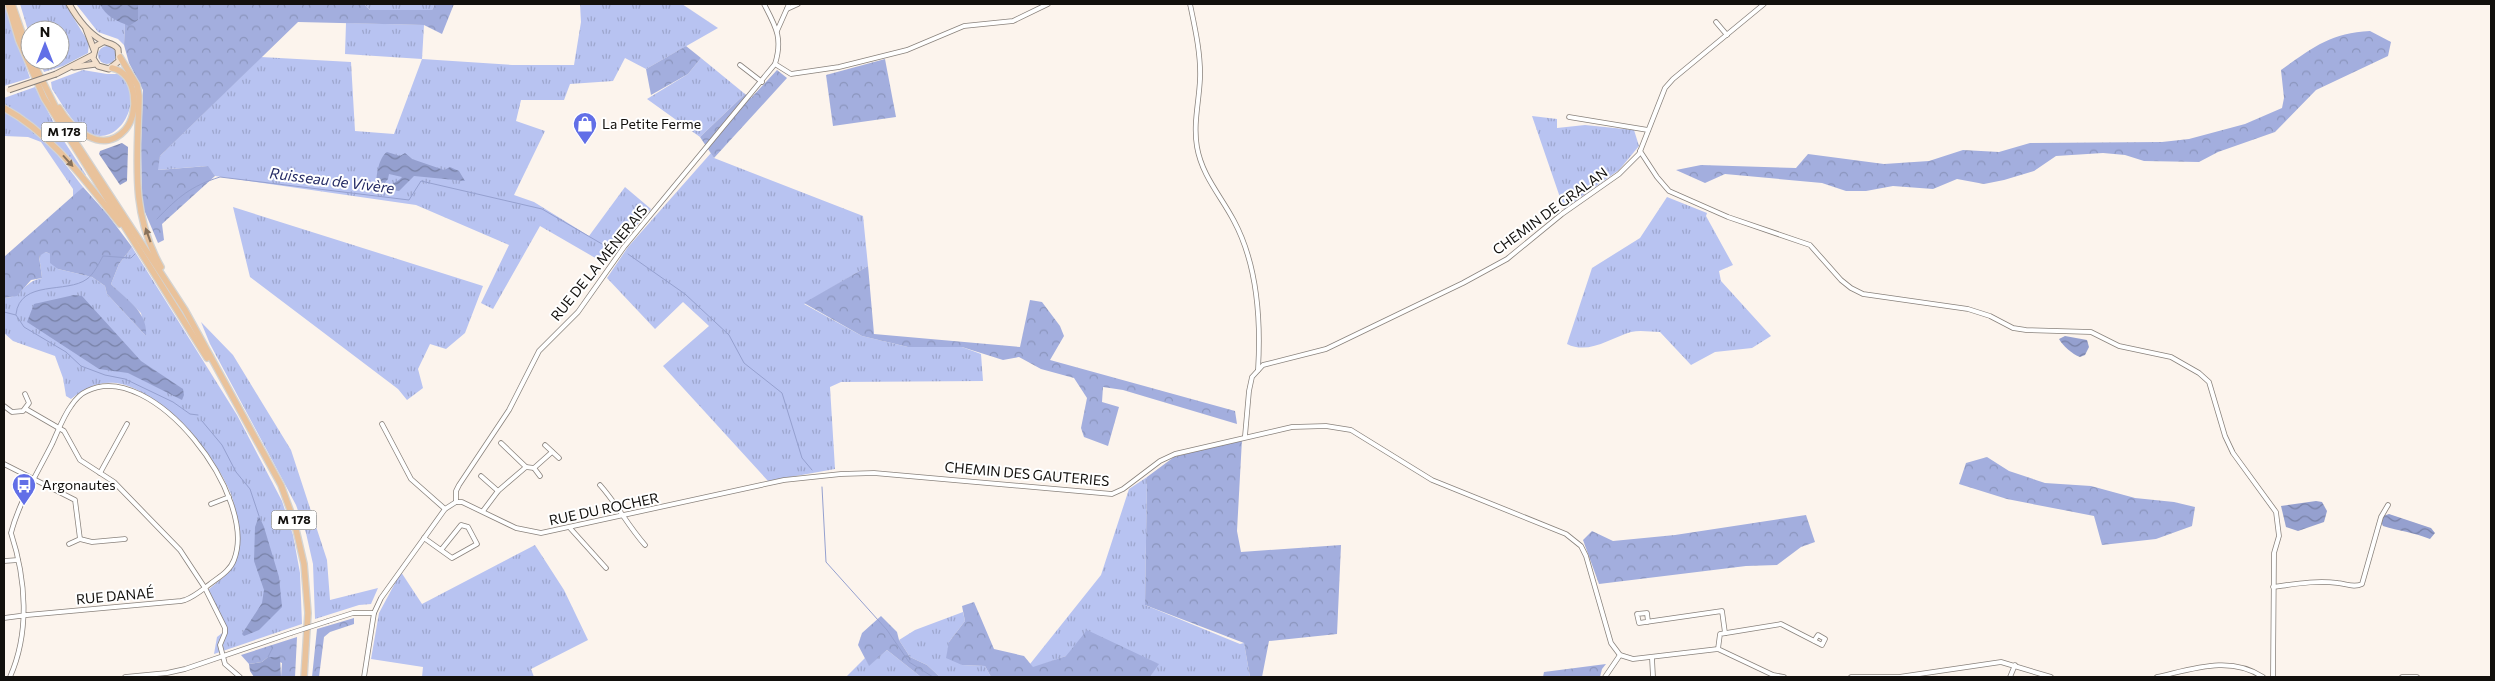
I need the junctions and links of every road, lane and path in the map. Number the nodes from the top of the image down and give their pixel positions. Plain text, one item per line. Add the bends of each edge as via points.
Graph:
1 (8, 4) edge
2 (12, 4) edge
3 (69, 4) edge
4 (764, 4) edge
5 (789, 4) edge
6 (798, 4) edge
7 (1048, 4) edge
8 (1190, 4) edge
9 (1764, 4) edge
10 (788, 9) junction
11 (770, 16) junction
12 (782, 17) junction
13 (1716, 22) dead end
14 (83, 25) junction
15 (20, 27) edge
16 (777, 31) junction
17 (1727, 35) junction
18 (104, 42) junction
19 (93, 52) junction
20 (120, 57) junction
21 (96, 64) junction
22 (775, 64) junction
23 (740, 65) dead end
24 (70, 67) edge
25 (70, 68) edge
26 (112, 68) junction
27 (36, 70) edge
28 (64, 70) edge
29 (39, 77) junction
30 (762, 82) junction
31 (6, 91) edge
32 (4, 108) edge
33 (1569, 117) dead end
34 (1648, 130) junction
35 (1640, 151) junction
36 (140, 249) junction
37 (185, 310) junction
38 (1258, 370) junction
39 (221, 378) junction
40 (24, 394) dead end
41 (4, 406) edge
42 (26, 408) junction
43 (126, 424) dead end
44 (382, 424) dead end
45 (60, 428) junction
46 (1245, 436) junction
47 (501, 442) dead end
48 (545, 445) dead end
49 (552, 452) junction
50 (558, 458) dead end
51 (4, 464) edge
52 (526, 467) junction
53 (534, 468) junction
54 (100, 473) junction
55 (480, 476) dead end
56 (540, 476) dead end
57 (35, 478) junction
58 (600, 485) dead end
59 (498, 491) junction
60 (229, 497) junction
61 (702, 499) joint
62 (456, 502) junction
63 (211, 504) dead end
64 (2388, 505) dead end
65 (445, 509) junction
66 (483, 511) junction
67 (624, 516) junction
68 (570, 528) junction
69 (4, 530) edge
70 (11, 533) junction
71 (424, 538) junction
72 (80, 539) junction
73 (125, 540) dead end
74 (69, 544) dead end
75 (645, 545) dead end
76 (441, 550) junction
77 (18, 560) junction
78 (4, 561) edge
79 (606, 568) dead end
80 (2273, 587) junction
81 (205, 588) junction
82 (374, 613) junction
83 (23, 616) junction
84 (4, 618) edge
85 (1648, 622) dead end
86 (1725, 633) junction
87 (1814, 641) dead end
88 (1718, 649) junction
89 (1620, 655) junction
90 (223, 656) junction
91 (1652, 658) junction
92 (2015, 665) junction
93 (2174, 675) edge
94 (11, 677) edge
95 (125, 677) edge
96 (240, 677) edge
97 (304, 677) edge
98 (364, 677) edge
99 (1605, 677) edge
100 (1653, 677) edge
101 (1784, 677) edge
102 (1851, 677) edge
103 (2010, 677) edge
104 (2051, 677) edge
105 (2157, 677) edge
106 (2263, 677) edge
107 (2273, 677) edge
108 (2402, 677) edge
109 (2417, 677) edge

1 - 36 main road, M 178 via 19,41 44,98
2 - 15 main road
3 - 14 main road
4 - 11 street, RUE DE LA MÉNERAIS
5 - 10 street
6 - 10 street
7 - 22 street via 1014,21 964,26 907,50 839,67 791,74
8 - 38 street via 1200,60 1195,129 1197,147 1212,186 1234,221 1249,264 1260,332
9 - 17 street, CHEMIN DE GRALAN
10 - 12 street
11 - 12 street
11 - 16 street, RUE DE LA MÉNERAIS
12 - 16 street
13 - 17 street
14 - 18 main road
14 - 19 main road
16 - 22 street, RUE DE LA MÉNERAIS via 780,44
17 - 34 street, CHEMIN DE GRALAN via 1665,88
18 - 19 main road
18 - 20 main road via 115,46
19 - 21 main road
19 - 24 main road
20 - 26 main road
37 -> 20 main road via 160,264 143,222 136,180 139,96 137,85
21 - 25 main road
21 - 26 main road via 105,69
22 - 30 street, RUE DE LA MÉNERAIS
23 - 30 street
26 - 29 main road via 123,72 128,79 133,103 131,120 111,139 98,140 77,130
27 - 29 main road, M 178
28 - 31 main road, bridge
29 - 37 main road, M 178 via 65,126
30 - 62 street, RUE DE LA MÉNERAIS via 624,247 578,312 540,351 509,410 459,485
32 -> 36 main road via 46,138
33 - 34 street
34 - 35 street, CHEMIN DE GRALAN
35 - 38 street, CHEMIN DE GRALAN via 1619,174 1506,259 1326,349 1273,361
35 - 80 street via 1669,191 1728,217 1810,245 1841,280 1863,294 1968,309 2013,328 2091,332 2119,346 2172,358 2199,372 2209,382 2233,453 2276,512 2279,536 2274,553
36 - 39 main road, M 178
37 - 39 main road, M 178
38 - 46 street via 1252,377 1249,391
39 - 97 main road, M 178 via 281,485 300,540 307,589
40 - 42 street via 29,404
41 - 42 street via 18,413
42 - 45 street
43 - 54 street
44 - 65 street via 411,479
45 - 54 street via 71,440 80,460
45 - 57 street, RUE DANAÉ
45 - 60 street, RUE DANAÉ via 71,406 84,393 102,386 126,389 160,408 182,426 210,460
46 - 61 street, CHEMIN DES GAUTERIES via 1175,454 1112,494 874,473 784,480
46 - 89 street, CHEMIN DES GAUTERIES via 1308,425 1351,430 1432,480 1566,534 1581,546 1586,556 1611,643
47 - 52 street
48 - 49 street
49 - 50 street
49 - 53 street
51 - 57 street
52 - 53 street
52 - 59 street
53 - 56 street
54 - 81 street via 114,482 180,550
55 - 59 street
57 - 70 street, RUE DANAÉ
57 - 72 street via 75,500
58 - 67 street
59 - 66 street
60 - 63 street
60 - 81 street, RUE DANAÉ via 236,526 235,555 227,571
61 - 67 street, RUE DU ROCHER
62 - 65 street
62 - 66 street, RUE DU ROCHER
64 - 80 street via 2381,517 2362,584 2306,582
65 - 71 street
66 - 68 street, RUE DU ROCHER via 516,528 534,533
67 - 68 street, RUE DU ROCHER
67 - 75 street via 628,527
68 - 79 street
69 - 70 street
70 - 77 street
71 - 76 street
71 - 82 street
72 - 73 street via 92,542
72 - 74 street
76 - 76 street via 452,558 477,544 468,527 461,525
77 - 78 street
77 - 83 street
80 - 107 street
81 - 83 street, RUE DANAÉ via 181,601
81 - 90 street via 226,630 220,645
82 - 90 street, bridge via 353,613
82 - 98 street
83 - 84 street, RUE DANAÉ
83 - 94 street
85 - 86 street via 1722,611
86 - 87 street via 1781,624
86 - 88 street via 1720,634
88 - 91 street
88 - 101 street
89 - 91 street via 1633,659
89 - 99 street
90 - 95 street via 167,673
90 - 96 street via 225,664
91 - 100 street
92 - 102 street via 2001,662 1899,677
92 - 103 street
92 - 104 street
93 - 105 street
93 - 106 street via 2225,664 2250,669
108 - 109 street

